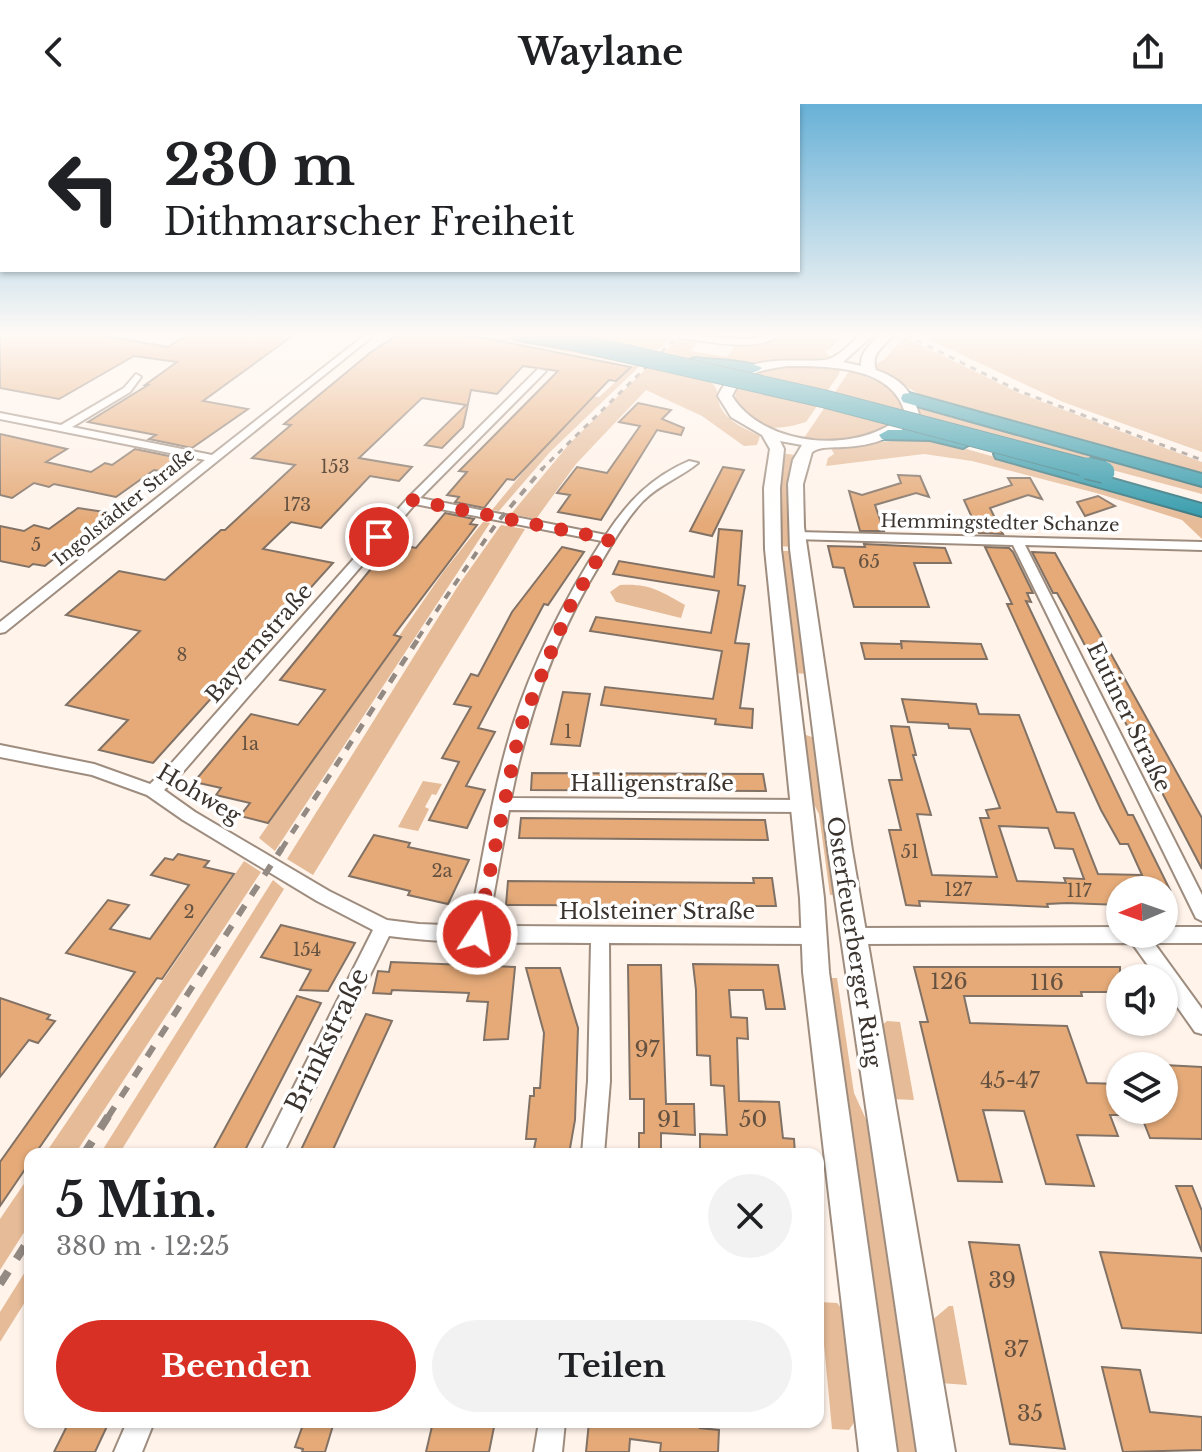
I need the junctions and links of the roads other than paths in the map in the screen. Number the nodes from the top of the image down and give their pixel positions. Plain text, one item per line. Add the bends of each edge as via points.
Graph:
1 (114, 398) edge
2 (289, 398) edge
3 (509, 398) edge
4 (727, 398) edge
5 (821, 398) edge
6 (909, 398) joint
7 (0, 416) edge
8 (64, 428) junction
9 (769, 434) junction
10 (888, 435) junction
11 (822, 443) junction
12 (214, 459) junction
13 (693, 463) dead end
14 (1202, 480) edge
15 (412, 500) junction
16 (1202, 500) edge
17 (1202, 510) edge
18 (797, 536) junction
19 (609, 539) junction
20 (1017, 541) junction
21 (1202, 546) edge
22 (0, 629) edge
23 (792, 733) junction
24 (824, 734) junction
25 (6, 753) edge
26 (0, 768) edge
27 (153, 791) junction
28 (503, 804) junction
29 (801, 806) junction
30 (275, 867) joint
31 (1202, 913) edge
32 (384, 927) junction
33 (477, 934) junction
34 (1178, 935) edge
35 (1202, 935) edge
36 (600, 936) junction
37 (814, 936) junction
38 (854, 936) junction
39 (1106, 936) edge
40 (1147, 948) edge
41 (1202, 1025) edge
42 (274, 1148) edge
43 (593, 1148) edge
44 (138, 1428) edge
45 (551, 1428) edge
46 (128, 1452) edge
47 (548, 1452) edge
48 (878, 1452) edge
49 (936, 1452) edge

1 - 8 street
2 - 12 street, Ingolstädter Straße
3 - 15 street, Bayernstraße
4 - 9 main road via 735,415
5 - 16 highway, bridge
6 - 10 main road via 912,414
6 - 14 highway
7 - 8 street
8 - 12 street
9 - 11 main road
9 - 23 main road, Osterfeuerberger Ring via 777,449 773,549
10 - 11 main road
10 - 17 highway via 956,441
11 - 18 main road, Osterfeuerberger Ring via 801,458
12 - 22 street, Ingolstädter Straße
13 - 19 street via 655,485
15 - 19 street
15 - 27 street, Bayernstraße
18 - 20 street, Hemmingstedter Schanze
18 - 24 main road, Osterfeuerberger Ring
19 - 28 street via 539,675 520,728
20 - 21 street, Hemmingstedter Schanze
20 - 31 street, Eutiner Straße
23 - 24 main road
23 - 29 main road, Osterfeuerberger Ring
24 - 38 main road, Osterfeuerberger Ring
25 - 26 street
25 - 27 street, Hohweg via 94,770
27 - 30 street, Hohweg
28 - 29 street, Halligenstraße
28 - 33 street
29 - 37 main road, Osterfeuerberger Ring
30 - 32 street, Holsteiner Straße
32 - 33 street, Holsteiner Straße
32 - 42 street, Brinkstraße
33 - 36 street, Holsteiner Straße
34 - 35 street
36 - 37 street, Holsteiner Straße
36 - 43 street
37 - 38 main road
37 - 48 main road, Osterfeuerberger Ring
38 - 39 street
38 - 49 main road, Osterfeuerberger Ring
40 - 41 street
44 - 46 street
45 - 47 street

